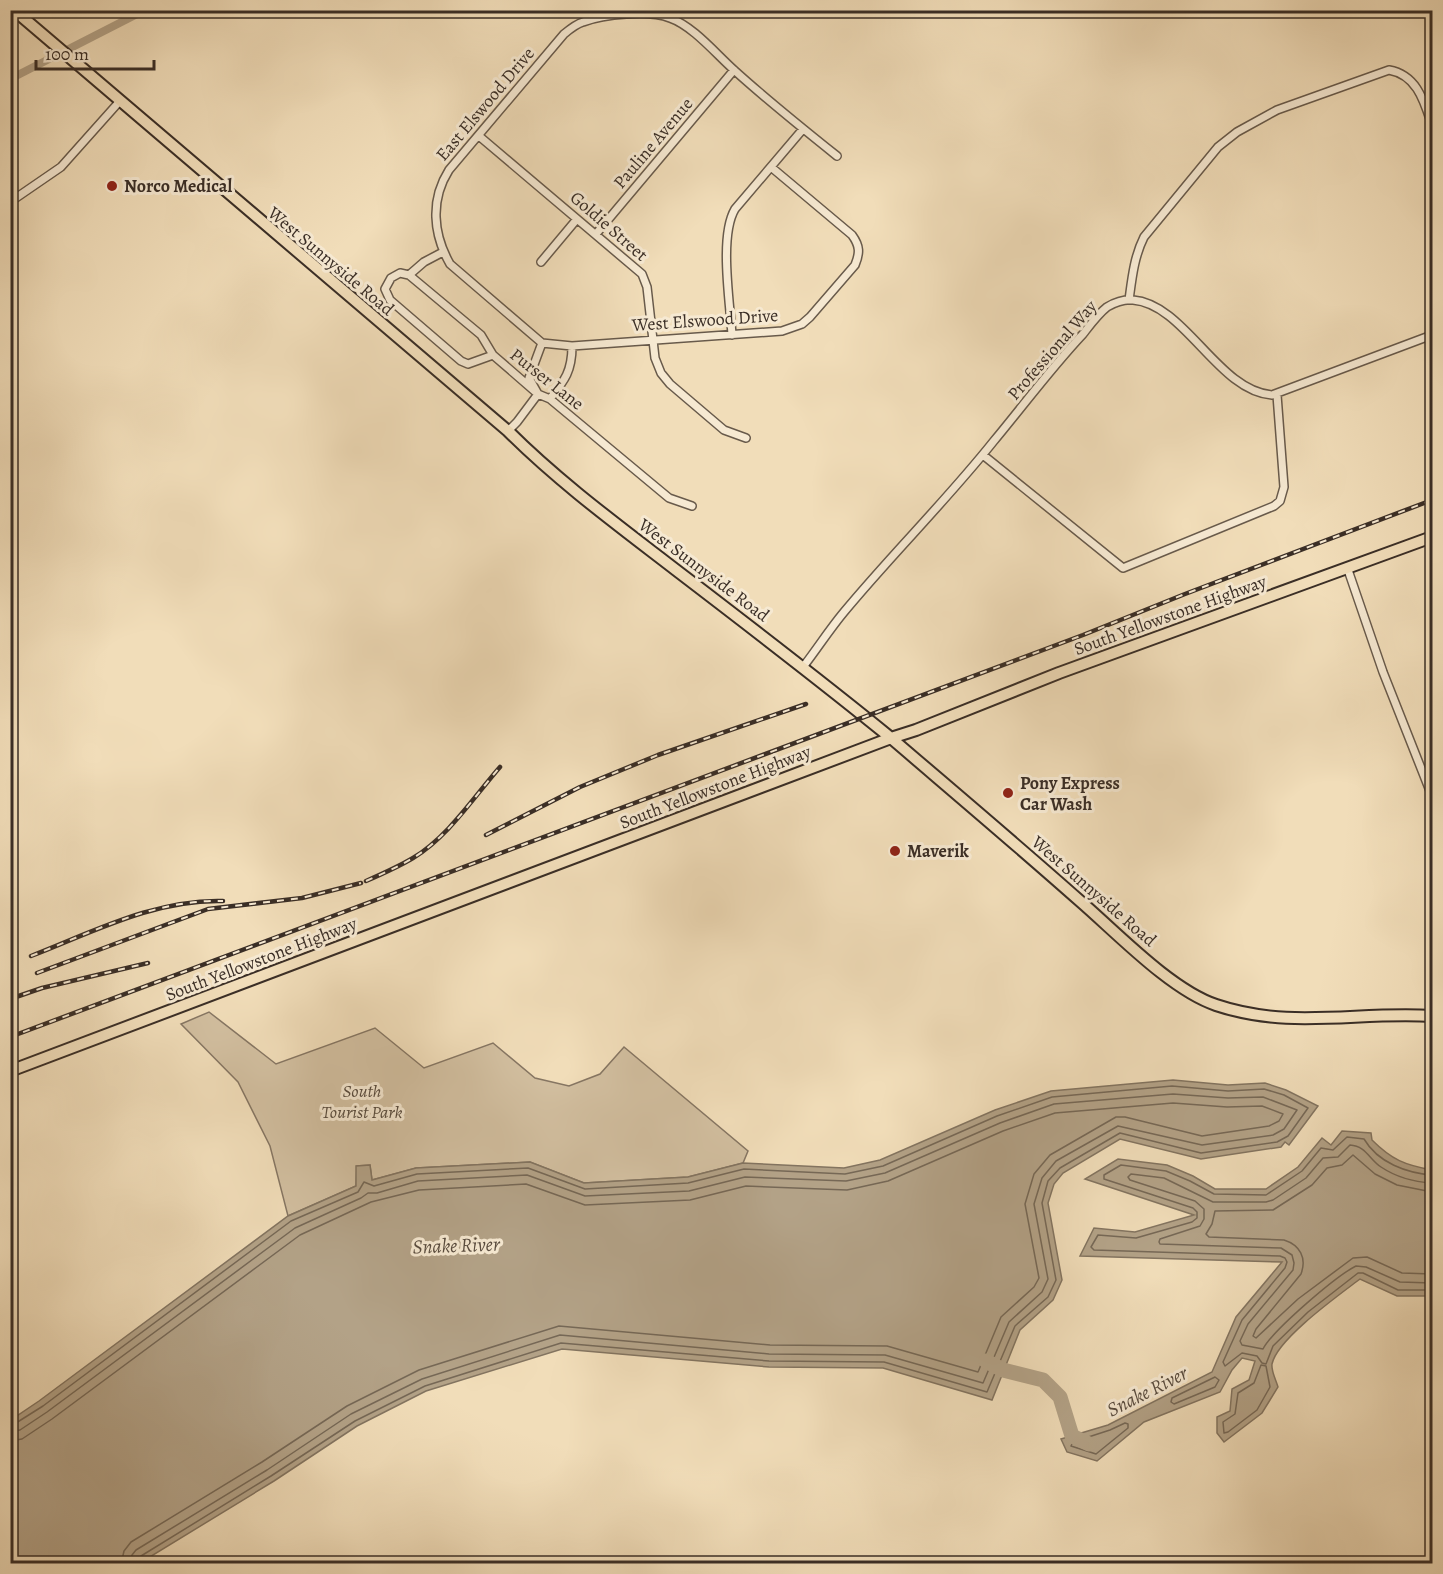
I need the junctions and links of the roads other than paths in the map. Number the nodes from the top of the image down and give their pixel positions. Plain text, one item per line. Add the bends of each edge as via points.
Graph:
1 (14, 10) edge
2 (734, 70) junction
3 (119, 102) junction
4 (1432, 125) edge
5 (803, 129) junction
6 (479, 136) junction
7 (837, 156) dead end
8 (771, 167) junction
9 (10, 202) edge
10 (577, 219) junction
11 (596, 234) junction
12 (443, 252) junction
13 (541, 262) dead end
14 (409, 275) junction
15 (1129, 300) junction
16 (732, 335) junction
17 (1432, 335) edge
18 (653, 339) junction
19 (542, 343) junction
20 (572, 346) junction
21 (493, 356) junction
22 (538, 394) junction
23 (1277, 395) junction
24 (550, 399) junction
25 (508, 431) junction
26 (746, 438) dead end
27 (983, 455) junction
28 (692, 506) dead end
29 (1432, 537) edge
30 (1347, 567) junction
31 (803, 667) junction
32 (891, 738) junction
33 (1432, 796) edge
34 (1432, 1016) edge
35 (10, 1071) edge

1 - 3 main road, West Sunnyside Road
2 - 5 street, East Elswood Drive
2 - 6 street, East Elswood Drive via 672,18 635,14 586,20 564,34
2 - 11 street, Pauline Avenue
3 - 9 street via 61,167
3 - 25 main road, West Sunnyside Road
4 - 15 street via 1423,99 1409,79 1389,70 1277,110 1252,123 1218,147 1144,237
5 - 7 street, East Elswood Drive
5 - 8 street
6 - 10 street, Goldie Street
6 - 12 street, East Elswood Drive via 449,170 439,189 435,226
8 - 16 street via 730,218 726,240
8 - 16 street, West Elswood Drive via 852,235 858,243 859,255 855,265 802,324 782,331
10 - 11 street, Goldie Street
10 - 13 street
11 - 18 street, Goldie Street via 642,274
12 - 14 street
12 - 19 street, East Elswood Drive via 457,272
14 - 21 street via 481,334
14 - 21 street, Purser Lane via 400,273 389,281 386,289 390,300 461,361 468,364
15 - 23 street via 1148,303 1161,311 1244,386 1263,395
15 - 27 street, Professional Way via 1107,308 1095,320
16 - 18 street, West Elswood Drive
17 - 23 street
18 - 20 street, West Elswood Drive
18 - 26 street, Goldie Street via 655,358 670,384 724,430
19 - 20 street
19 - 22 street via 529,378
20 - 24 street via 572,363 565,380
21 - 22 street, Purser Lane
22 - 24 street, Purser Lane
22 - 25 street
23 - 27 street via 1284,487 1280,501 1122,568
24 - 28 street, Purser Lane via 669,498
25 - 31 main road, West Sunnyside Road via 529,453 617,524
27 - 31 street, Professional Way via 843,614
29 - 30 main road, South Yellowstone Highway
30 - 32 main road, South Yellowstone Highway
30 - 33 street
31 - 32 main road, West Sunnyside Road
32 - 34 main road, West Sunnyside Road via 1140,954 1198,997 1216,1005 1282,1019
32 - 35 main road, South Yellowstone Highway

